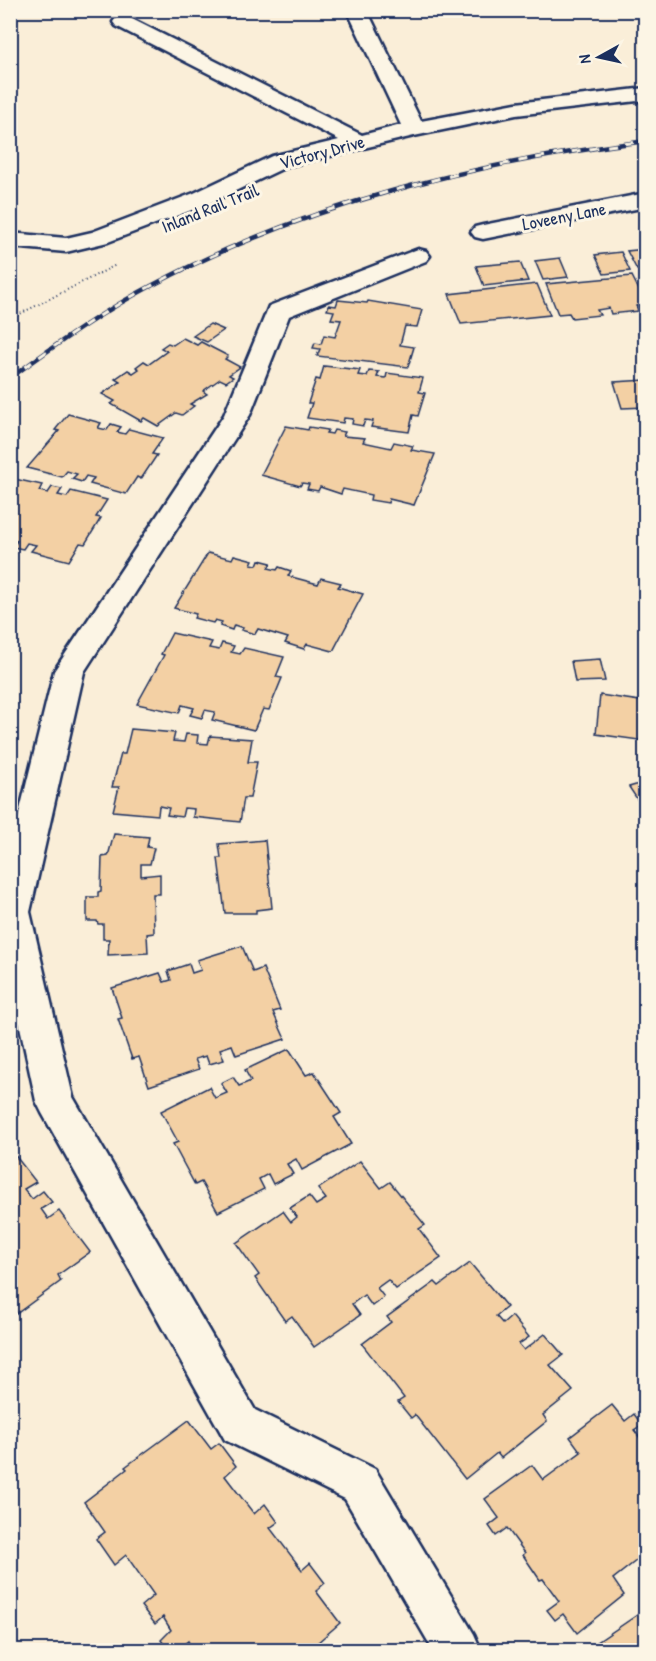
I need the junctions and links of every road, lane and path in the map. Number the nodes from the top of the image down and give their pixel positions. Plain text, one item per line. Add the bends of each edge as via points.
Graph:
1 (357, 10) edge
2 (123, 22) dead end
3 (645, 94) edge
4 (414, 129) junction
5 (359, 142) junction
6 (645, 200) edge
7 (483, 232) dead end
8 (10, 240) edge
9 (418, 256) dead end
10 (122, 262) dead end
11 (10, 319) edge
12 (458, 1650) edge

1 - 4 street
2 - 5 street
3 - 4 street, Victory Drive via 516,109
4 - 5 street, Victory Drive
5 - 8 street, Victory Drive via 280,161 202,198 100,237 66,246
6 - 7 street, Loveeny Lane
9 - 12 street via 278,311 237,415 69,671 13,912 55,1101 240,1425 360,1484
10 - 11 path

